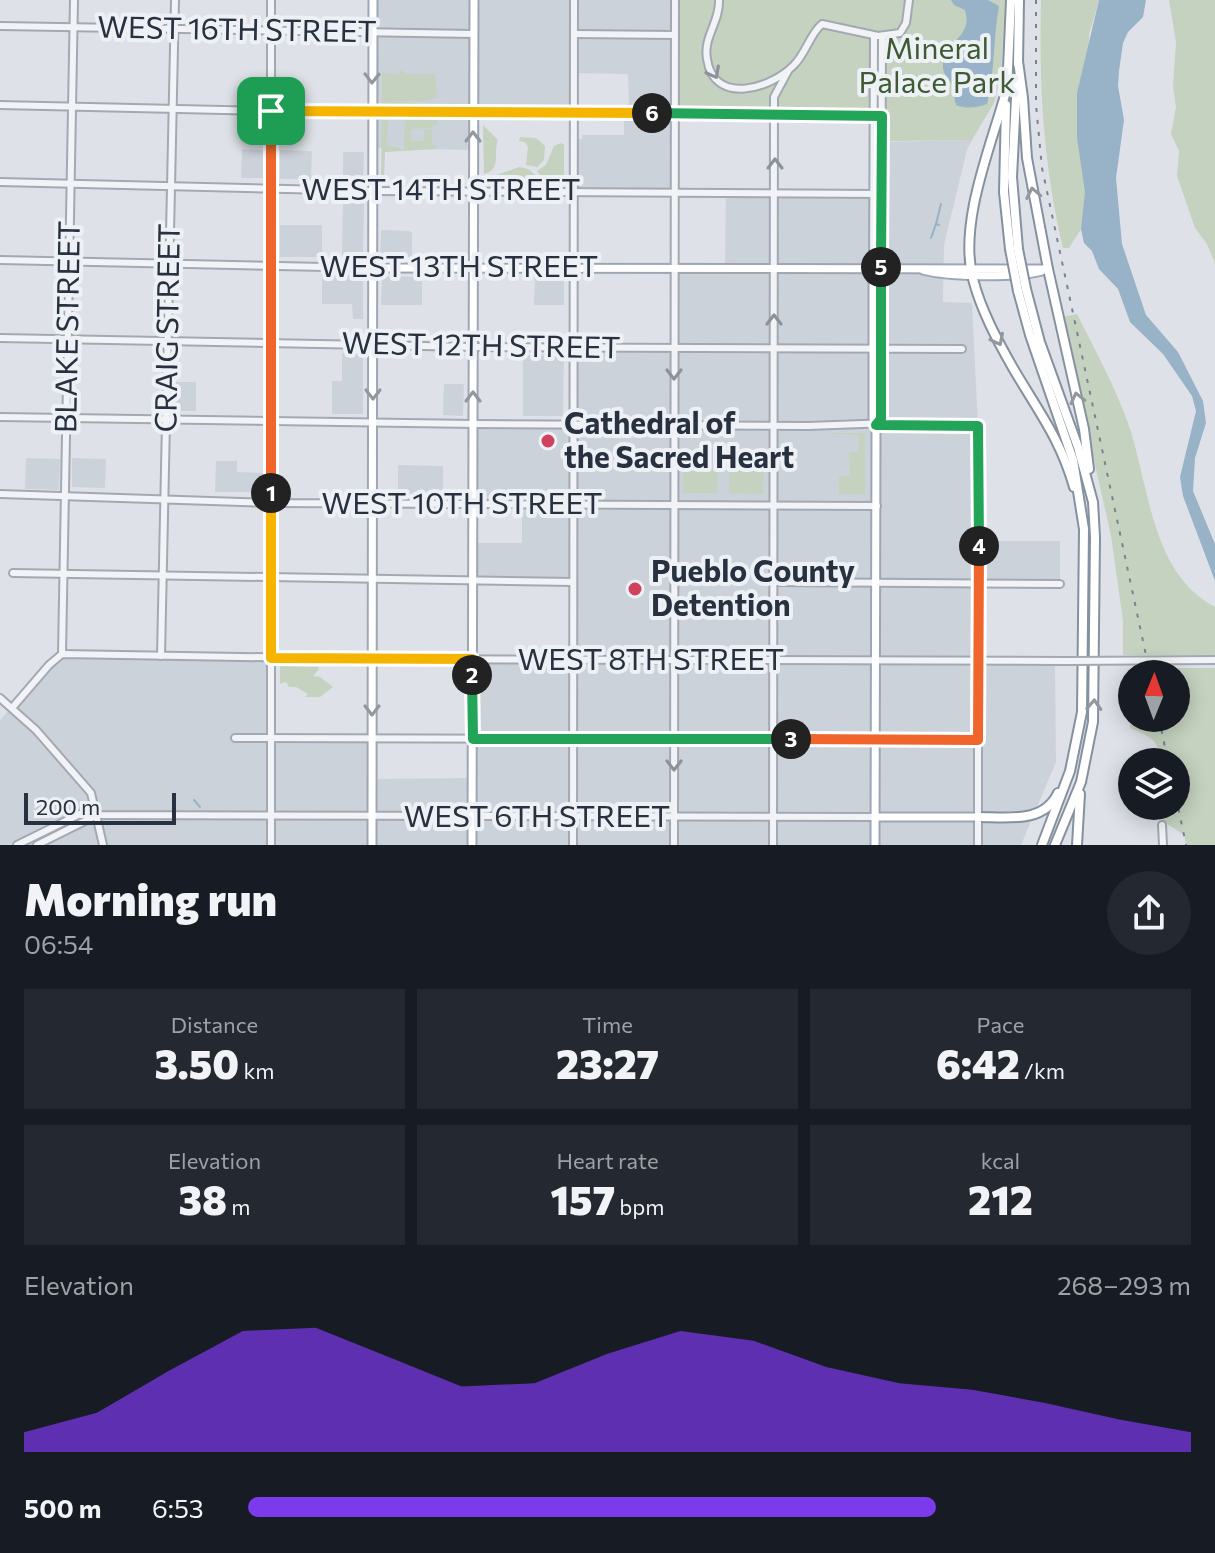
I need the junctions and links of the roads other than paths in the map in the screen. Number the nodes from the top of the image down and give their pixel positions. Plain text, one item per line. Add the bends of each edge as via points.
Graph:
1 (74, 0) edge
2 (175, 0) edge
3 (271, 0) edge
4 (373, 0) edge
5 (474, 0) edge
6 (574, 0) edge
7 (675, 0) edge
8 (719, 0) edge
9 (909, 0) edge
10 (1011, 0) edge
11 (1019, 0) edge
12 (0, 26) edge
13 (73, 27) junction
14 (174, 29) junction
15 (271, 31) junction
16 (373, 33) junction
17 (473, 34) junction
18 (574, 34) junction
19 (674, 35) junction
20 (878, 36) junction
21 (1018, 61) junction
22 (788, 71) junction
23 (757, 86) junction
24 (1007, 88) junction
25 (774, 97) junction
26 (0, 105) edge
27 (72, 108) junction
28 (173, 109) junction
29 (271, 111) junction
30 (372, 112) junction
31 (473, 112) junction
32 (573, 112) junction
33 (674, 113) junction
34 (775, 114) junction
35 (877, 116) junction
36 (0, 182) edge
37 (71, 184) junction
38 (171, 186) junction
39 (271, 188) junction
40 (473, 190) junction
41 (573, 190) junction
42 (372, 191) junction
43 (675, 191) junction
44 (775, 192) junction
45 (872, 193) junction
46 (882, 194) junction
47 (1014, 249) junction
48 (0, 260) edge
49 (70, 262) junction
50 (170, 264) junction
51 (271, 266) junction
52 (372, 268) junction
53 (473, 268) junction
54 (572, 268) junction
55 (674, 268) junction
56 (774, 269) junction
57 (877, 269) junction
58 (1048, 269) junction
59 (971, 271) junction
60 (1022, 290) junction
61 (0, 338) edge
62 (67, 340) junction
63 (168, 342) junction
64 (271, 343) junction
65 (372, 345) junction
66 (473, 347) junction
67 (573, 347) junction
68 (774, 347) junction
69 (674, 348) junction
70 (876, 349) junction
71 (962, 349) dead end
72 (0, 417) edge
73 (67, 419) junction
74 (166, 420) junction
75 (271, 421) junction
76 (373, 422) junction
77 (473, 424) junction
78 (572, 425) junction
79 (674, 425) junction
80 (876, 425) junction
81 (774, 426) junction
82 (0, 494) edge
83 (64, 496) junction
84 (165, 498) junction
85 (1093, 502) junction
86 (271, 503) junction
87 (472, 503) junction
88 (673, 503) junction
89 (372, 504) junction
90 (572, 504) junction
91 (774, 505) junction
92 (877, 506) junction
93 (1083, 518) junction
94 (13, 573) dead end
95 (63, 574) junction
96 (163, 576) junction
97 (271, 579) junction
98 (373, 581) junction
99 (472, 582) junction
100 (573, 582) junction
101 (773, 582) junction
102 (876, 583) junction
103 (979, 584) junction
104 (1060, 584) dead end
105 (62, 654) junction
106 (161, 656) junction
107 (271, 658) junction
108 (372, 659) junction
109 (472, 659) junction
110 (673, 659) junction
111 (573, 660) junction
112 (773, 660) junction
113 (877, 660) junction
114 (1215, 660) edge
115 (979, 661) junction
116 (0, 698) edge
117 (12, 708) junction
118 (235, 738) dead end
119 (269, 738) junction
120 (372, 738) junction
121 (473, 739) junction
122 (574, 739) junction
123 (675, 739) junction
124 (774, 739) junction
125 (876, 739) junction
126 (978, 740) junction
127 (1070, 771) junction
128 (1081, 782) junction
129 (97, 815) junction
130 (270, 815) junction
131 (372, 816) junction
132 (472, 816) junction
133 (574, 817) junction
134 (773, 817) junction
135 (876, 817) junction
136 (978, 817) junction
137 (674, 818) junction
138 (1162, 825) dead end
139 (17, 845) edge
140 (37, 845) edge
141 (103, 845) edge
142 (271, 845) edge
143 (372, 845) edge
144 (472, 845) edge
145 (573, 845) edge
146 (674, 845) edge
147 (773, 845) edge
148 (875, 845) edge
149 (978, 845) edge
150 (1042, 845) edge
151 (1055, 845) edge
152 (1077, 845) edge
153 (1163, 845) edge

1 - 13 street, BLAKE STREET
2 - 14 street, CRAIG STREET
3 - 15 street
4 - 16 main road
5 - 17 main road
6 - 18 street
7 - 19 street
8 -> 23 street via 706,48 712,76 726,87
9 - 20 street via 903,30
10 - 24 highway
11 - 21 highway
12 - 13 street, WEST 16TH STREET
13 - 14 street, WEST 16TH STREET
13 - 27 street, BLAKE STREET
14 - 15 street, WEST 16TH STREET
14 - 28 street, CRAIG STREET
15 - 16 street, WEST 16TH STREET
15 - 29 street
16 - 17 street, WEST 16TH STREET
16 -> 30 main road
17 - 31 main road
18 - 19 street
18 - 32 street
19 - 33 street
20 - 22 street via 822,24
20 - 35 street
21 - 47 highway
58 -> 21 highway via 1027,158
22 - 23 street
22 - 25 street
23 - 25 street
24 - 47 highway via 1004,192
24 - 59 highway via 975,201
25 - 34 street
26 - 27 street
27 - 28 street
27 - 37 street, BLAKE STREET
28 - 29 street
28 - 38 street, CRAIG STREET
29 - 30 street
29 - 39 street
30 - 31 street
30 - 42 main road
31 - 32 street
40 -> 31 main road
32 - 33 street
32 - 41 street
33 - 34 street
33 - 43 street
34 - 35 street
44 -> 34 street
35 - 45 street
35 - 46 street
36 - 37 street, WEST 14TH STREET
37 - 38 street, WEST 14TH STREET
37 - 49 street, BLAKE STREET
38 - 39 street, WEST 14TH STREET
38 - 50 street, CRAIG STREET
39 - 42 street, WEST 14TH STREET
39 - 51 street
40 - 41 street, WEST 14TH STREET
40 - 42 street, WEST 14TH STREET
40 - 53 main road
41 - 43 street, WEST 14TH STREET
41 - 54 street
42 - 52 main road
43 - 44 street, WEST 14TH STREET
43 - 55 street
44 - 45 street, WEST 14TH STREET
44 - 56 street
45 - 46 street, WEST 14TH STREET
45 - 57 street
46 - 57 street
47 - 60 highway, bridge
48 - 49 street, WEST 13TH STREET
49 - 50 street, WEST 13TH STREET
49 - 62 street, BLAKE STREET
50 - 51 street, WEST 13TH STREET
50 - 63 street, CRAIG STREET
51 - 52 street, WEST 13TH STREET
51 - 64 street
52 - 53 main road, WEST 13TH STREET
52 - 65 main road
53 - 54 main road, WEST 13TH STREET
53 - 66 main road
54 - 55 main road, WEST 13TH STREET
54 - 67 street
55 - 56 main road, WEST 13TH STREET
55 - 69 street
56 - 57 main road, WEST 13TH STREET
68 -> 56 street
57 - 59 main road, WEST 13TH STREET
57 - 70 main road
58 - 59 main road, WEST 13TH STREET
85 -> 58 highway via 1084,429
59 -> 93 highway via 1003,351 1057,439
60 - 85 highway
60 - 93 highway via 1030,335 1073,460
61 - 62 street, WEST 12TH STREET
62 - 63 street, WEST 12TH STREET
62 - 73 street, BLAKE STREET
63 - 64 street, WEST 12TH STREET
63 - 74 street, CRAIG STREET
64 - 65 street, WEST 12TH STREET
64 - 75 street
65 - 66 street, WEST 12TH STREET
65 -> 76 main road
66 - 67 street, WEST 12TH STREET
77 -> 66 main road
67 - 69 street, WEST 12TH STREET
67 - 78 street
68 - 69 street, WEST 12TH STREET
68 - 70 street, WEST 12TH STREET
68 - 81 street
69 -> 79 street
70 - 71 street, WEST 12TH STREET
70 - 80 main road via 881,419
72 - 73 street
73 - 74 street
73 - 83 street, BLAKE STREET
74 - 75 street
74 - 84 street, CRAIG STREET
75 - 76 street
75 - 86 street
76 - 77 street
76 - 89 main road
77 - 78 street
77 - 87 main road
78 - 79 street
78 - 90 street
79 - 81 street
79 - 88 street
80 - 81 street
80 - 92 main road
80 - 103 street via 978,426
81 - 91 street
82 - 83 street, WEST 10TH STREET
83 - 84 street, WEST 10TH STREET
83 - 95 street, BLAKE STREET
84 - 86 street, WEST 10TH STREET
84 - 96 street, CRAIG STREET
128 -> 85 highway via 1094,707
86 - 89 street, WEST 10TH STREET
86 - 97 street
87 - 89 street, WEST 10TH STREET
87 - 90 street, WEST 10TH STREET
87 - 99 main road
88 - 90 street, WEST 10TH STREET
88 - 91 street, WEST 10TH STREET
88 - 110 street
89 - 98 main road
90 - 100 street
91 - 92 street, WEST 10TH STREET
91 - 101 street
92 - 102 main road
93 - 127 highway via 1082,712
94 - 95 street
95 - 96 street
95 - 105 street, BLAKE STREET
96 - 97 street
96 - 106 street, CRAIG STREET
97 - 98 street
97 - 107 street
98 - 99 street
98 - 108 main road
99 - 100 street
99 - 109 main road
100 - 111 street
101 - 102 street
101 - 112 street
102 - 103 street
102 - 113 main road
103 - 104 street
103 - 115 street
105 - 106 street, WEST 8TH STREET
105 - 117 street
106 - 107 street, WEST 8TH STREET
107 - 108 street, WEST 8TH STREET
107 - 119 street
108 - 109 street, WEST 8TH STREET
108 -> 120 main road
109 - 111 street, WEST 8TH STREET
109 - 121 main road
110 - 111 street, WEST 8TH STREET
110 - 112 street, WEST 8TH STREET
110 - 123 street
111 - 122 street
112 - 113 street, WEST 8TH STREET
112 - 124 street
113 - 115 street, WEST 8TH STREET
113 - 125 main road
114 - 115 street, WEST 8TH STREET, bridge
115 - 126 street
116 - 117 street
117 - 129 street via 91,793
118 - 119 street
119 - 120 street
119 - 130 street
120 - 121 street
120 - 131 main road
121 - 122 street
121 - 132 main road
122 - 123 street
122 - 133 street
123 - 124 street
123 -> 137 street
124 - 125 street
124 - 134 street
125 - 126 street
125 - 135 main road
126 - 136 street
127 - 136 highway via 1055,801 1039,813
127 - 150 highway
128 - 151 highway
128 - 152 highway
129 - 130 street, WEST 6TH STREET
129 - 139 street via 84,812
129 - 140 street
129 - 141 street
130 - 131 street, WEST 6TH STREET
130 - 142 street
131 - 132 street, WEST 6TH STREET
131 - 143 main road
132 - 133 street, WEST 6TH STREET
132 - 144 main road
133 - 137 street, WEST 6TH STREET
133 - 145 street
134 - 135 street, WEST 6TH STREET
134 - 137 street, WEST 6TH STREET
134 - 147 street
135 - 136 main road, WEST 6TH STREET
135 - 148 main road
136 - 149 street
137 - 146 street
138 - 153 street

